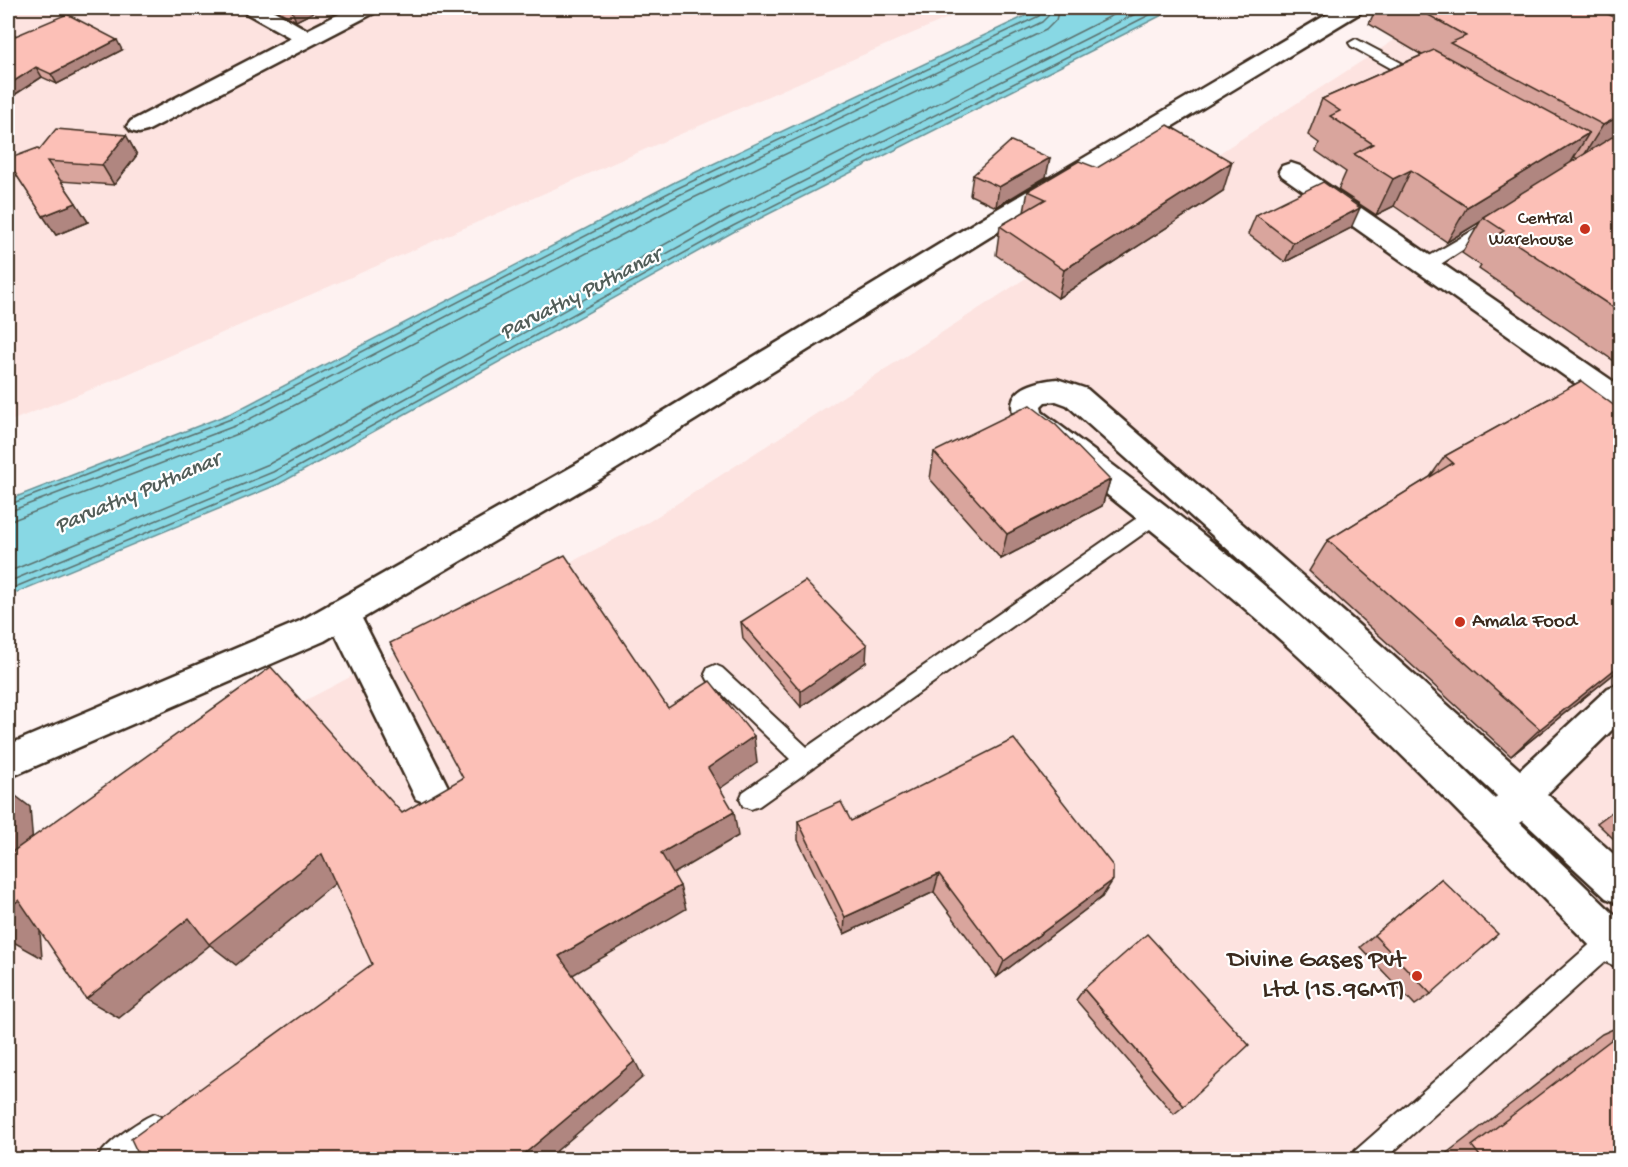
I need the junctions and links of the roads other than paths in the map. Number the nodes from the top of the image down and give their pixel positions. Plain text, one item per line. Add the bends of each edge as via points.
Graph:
1 (254, 8) edge
2 (366, 8) edge
3 (1352, 8) edge
4 (306, 38) junction
5 (1356, 43) dead end
6 (1428, 83) edge
7 (139, 126) dead end
8 (1291, 171) dead end
9 (1504, 217) edge
10 (1427, 265) junction
11 (1620, 400) edge
12 (1157, 514) junction
13 (342, 613) junction
14 (715, 674) dead end
15 (1620, 699) edge
16 (806, 760) junction
17 (8, 762) edge
18 (429, 787) dead end
19 (1521, 794) junction
20 (751, 799) dead end
21 (1497, 826) junction
22 (1620, 885) edge
23 (1616, 944) edge
24 (177, 1110) edge
25 (110, 1160) edge
26 (1364, 1160) edge

1 - 4 street
2 - 4 street
3 - 13 street via 586,473
4 - 7 street
5 - 6 lane
8 - 10 street
9 - 10 lane
10 - 11 street
12 - 16 lane
12 - 19 street via 1028,417 1026,404 1037,392 1057,390 1077,397
12 - 21 street via 1251,593
13 - 17 street via 312,631
13 - 18 street
14 - 16 lane
15 - 19 street
16 - 20 lane
19 - 21 street
19 - 22 street
21 - 23 street
23 - 26 lane
24 - 25 lane

